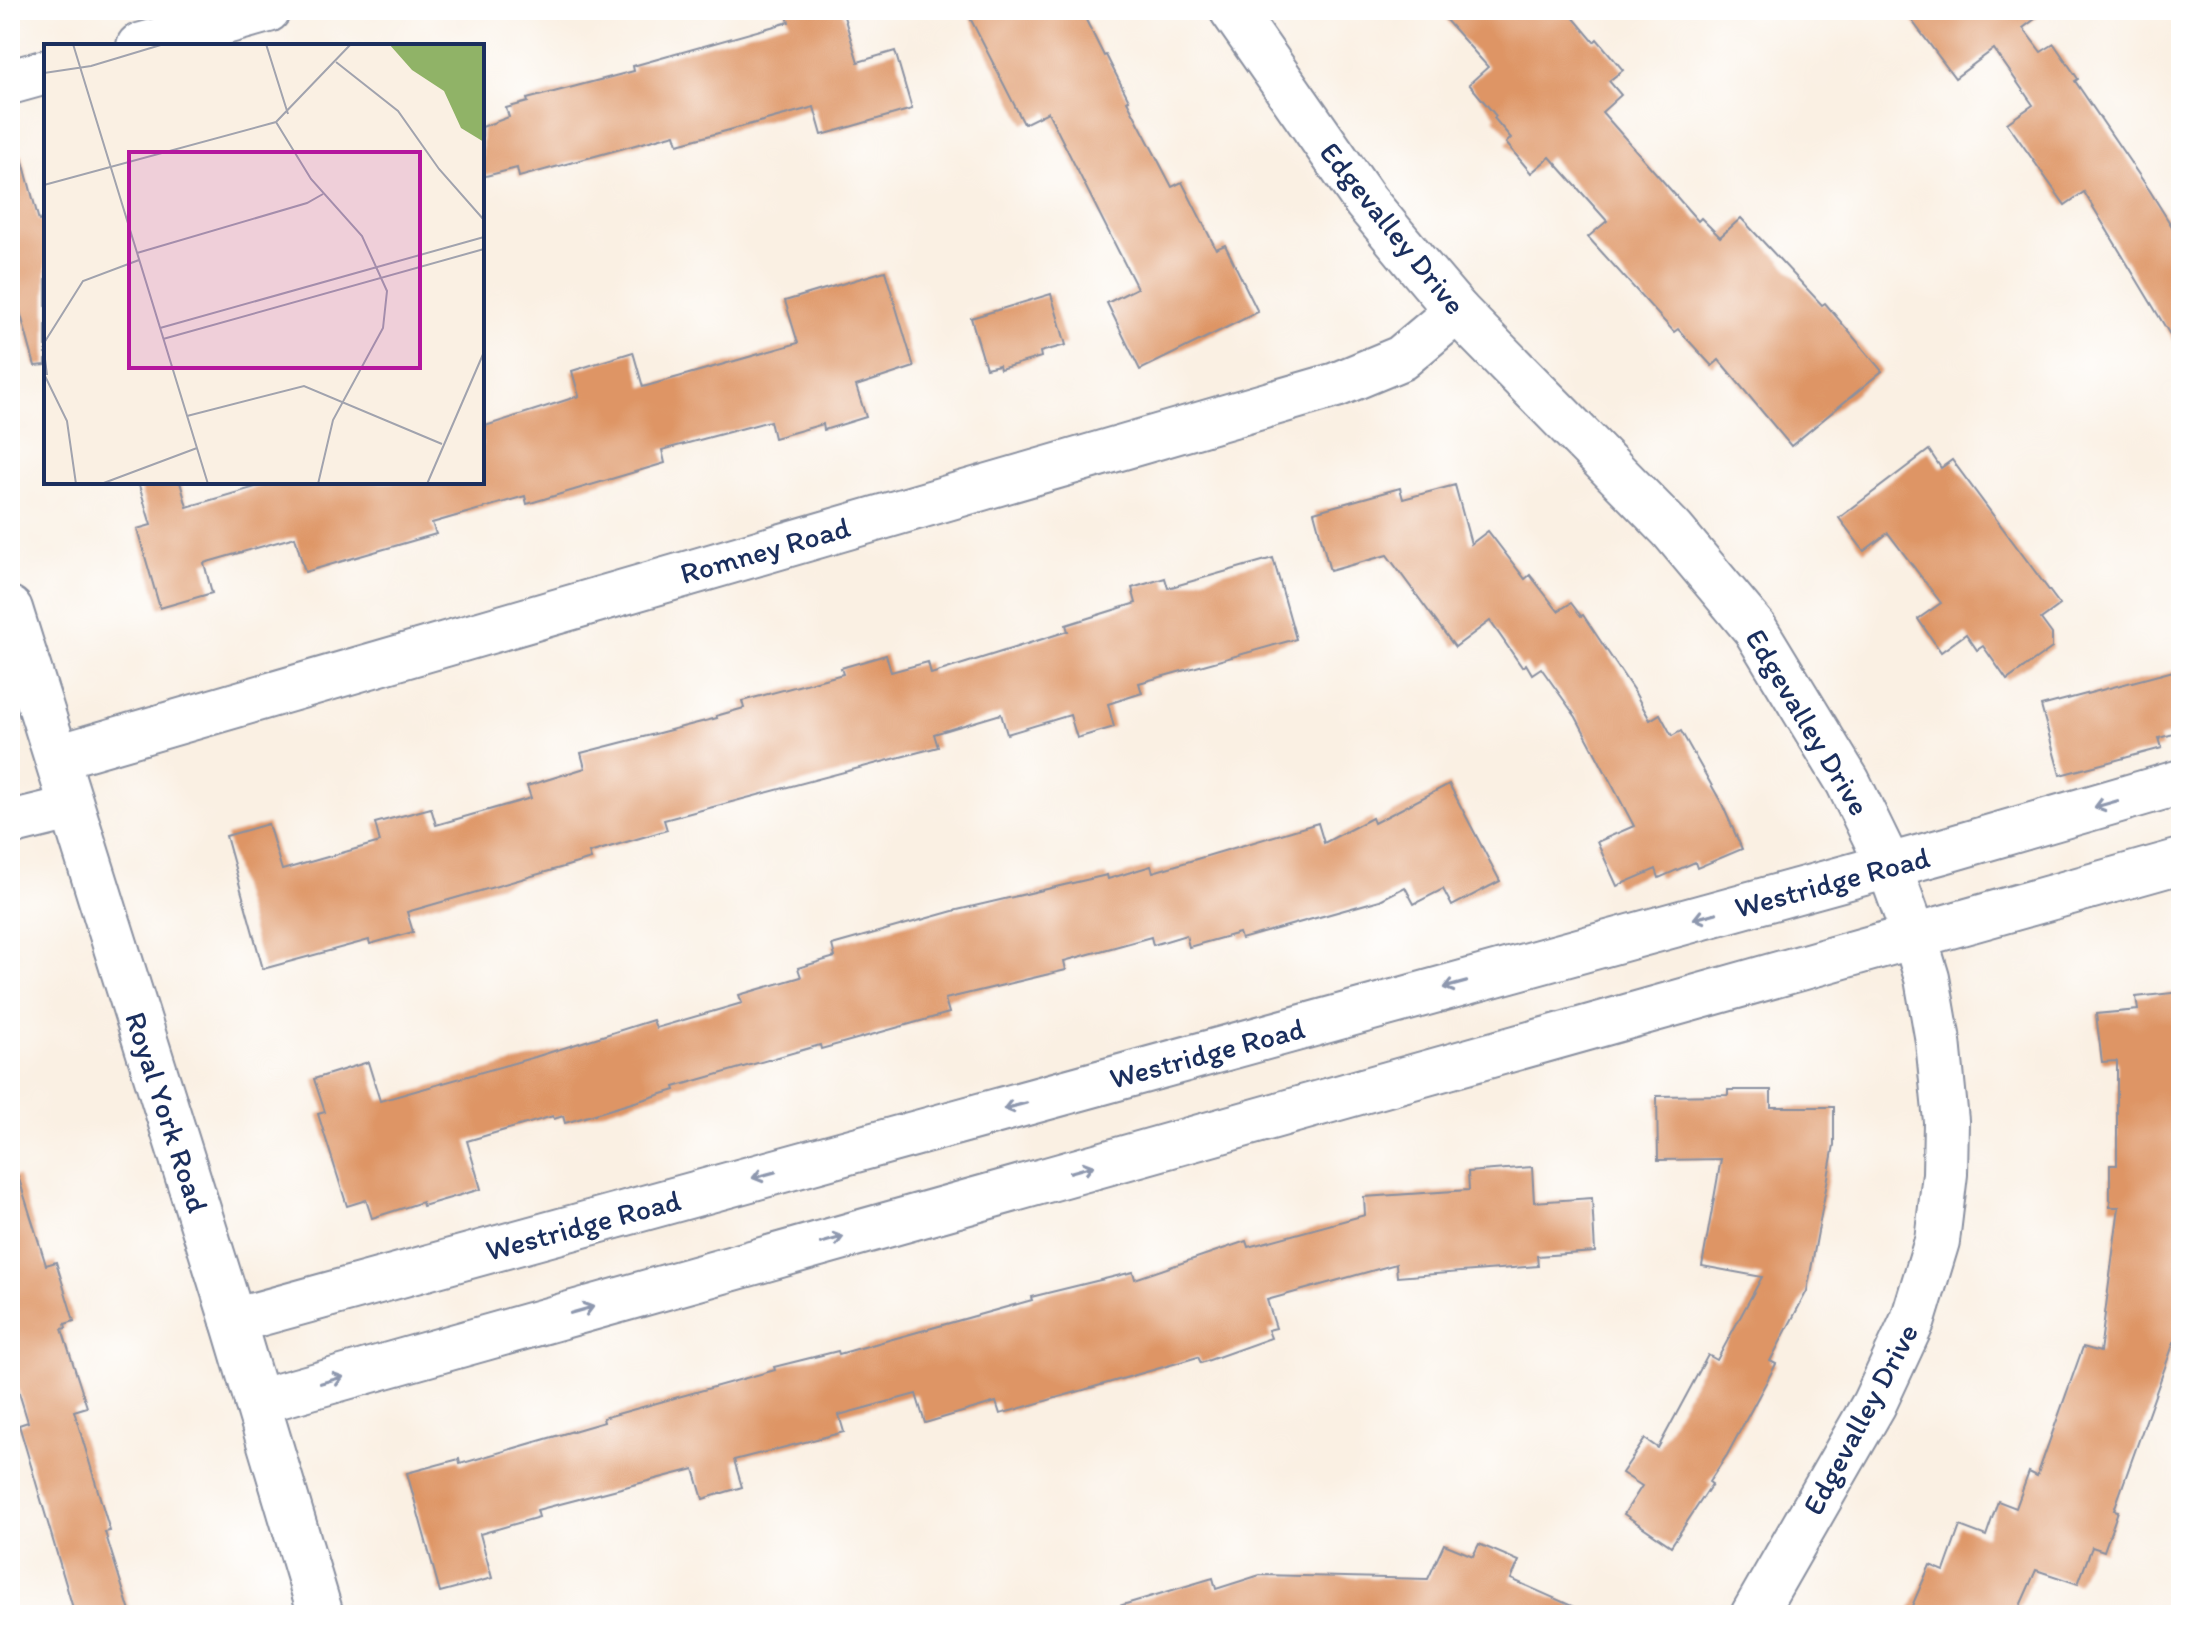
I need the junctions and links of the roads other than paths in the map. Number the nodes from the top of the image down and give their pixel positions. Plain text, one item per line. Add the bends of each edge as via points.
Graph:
1 (268, 10) edge
2 (1232, 10) edge
3 (146, 44) edge
4 (44, 73) edge
5 (10, 82) edge
6 (1457, 311) junction
7 (10, 609) edge
8 (57, 757) junction
9 (2181, 782) edge
10 (71, 808) junction
11 (10, 823) edge
12 (2181, 861) edge
13 (1889, 866) junction
14 (1914, 935) junction
15 (233, 1321) junction
16 (257, 1402) junction
17 (321, 1615) edge
18 (1753, 1615) edge

1 - 3 street
2 - 6 street, Edgevalley Drive via 1366,202
4 - 5 street
6 - 8 street, Romney Road via 1401,358 1336,385
6 - 13 street, Edgevalley Drive via 1672,530 1755,629 1848,782
7 - 8 street, Royal York Road
8 - 10 street, Royal York Road
9 -> 13 street, Westridge Road
10 - 11 street
10 - 15 street, Royal York Road
12 - 14 street
13 - 14 street, Edgevalley Drive
13 -> 15 street, Westridge Road
16 -> 14 street
14 - 18 street, Edgevalley Drive via 1938,1041 1946,1121 1937,1241 1913,1320 1874,1404
15 - 16 street, Royal York Road
16 - 17 street, Royal York Road

